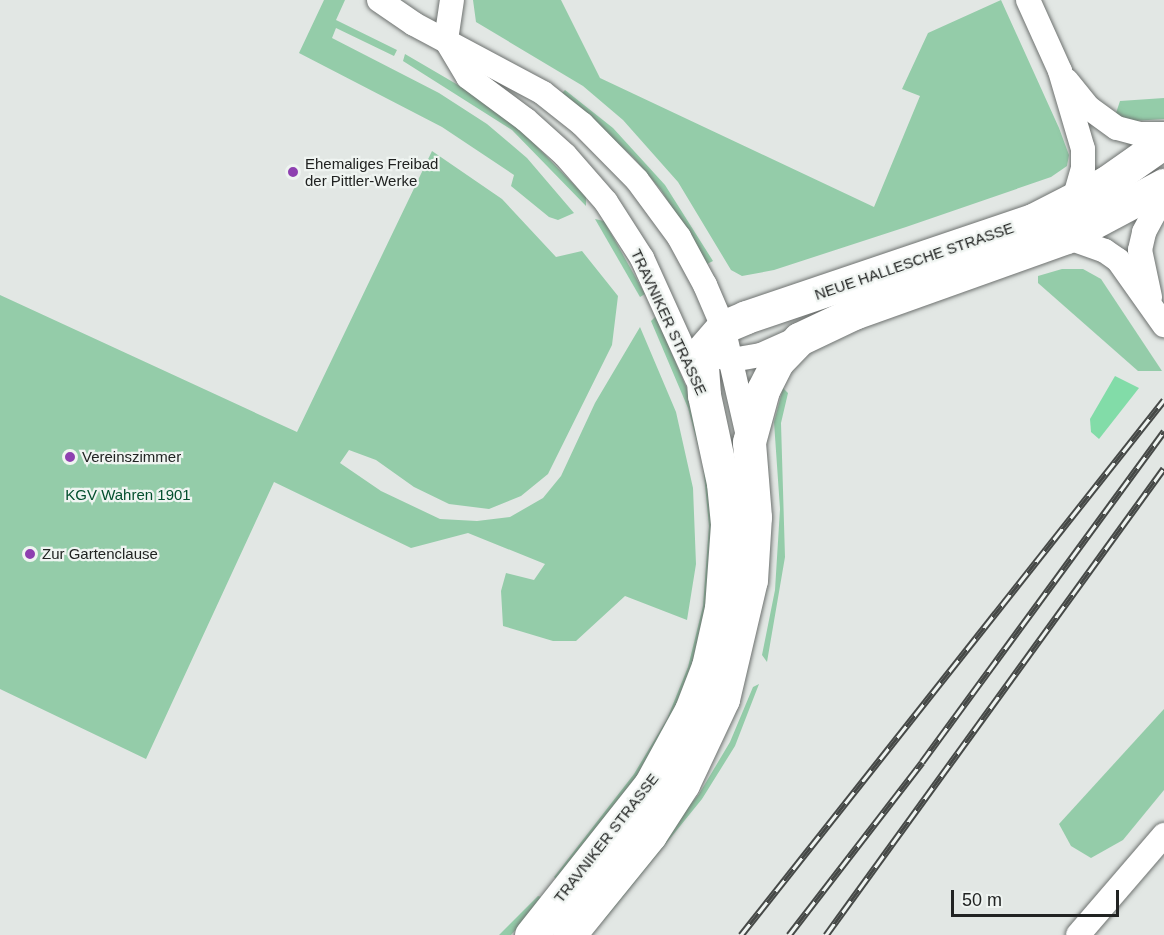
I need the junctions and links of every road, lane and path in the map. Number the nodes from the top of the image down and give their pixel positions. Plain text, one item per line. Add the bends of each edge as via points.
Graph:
1 (379, 0) edge
2 (452, 0) edge
3 (1028, 0) edge
4 (446, 40) junction
5 (1060, 71) junction
6 (1164, 134) edge
7 (1164, 141) edge
8 (1164, 185) edge
9 (1164, 195) edge
10 (1074, 200) junction
11 (1066, 237) junction
12 (1158, 315) edge
13 (723, 327) junction
14 (676, 330) junction
15 (800, 339) junction
16 (701, 352) junction
17 (732, 360) junction
18 (704, 395) junction
19 (749, 442) junction
20 (1164, 835) edge
21 (531, 935) edge
22 (569, 935) edge
23 (1078, 935) edge

1 - 4 street
2 - 4 street
3 - 5 street
4 - 13 street, TRAVNIKER STRASSE via 543,93 582,124 623,165 679,237
4 - 14 street, TRAVNIKER STRASSE via 468,78 542,134 606,202 642,258
5 - 6 street via 1103,120 1139,134
5 - 10 street via 1083,149 1083,168
7 - 10 main road, NEUE HALLESCHE STRASSE
8 - 11 main road, NEUE HALLESCHE STRASSE
9 - 12 street via 1144,232 1140,250 1141,268
10 - 13 main road, NEUE HALLESCHE STRASSE via 997,234
11 - 12 street via 1118,260
11 - 15 main road, NEUE HALLESCHE STRASSE via 854,313
13 - 16 main road, NEUE HALLESCHE STRASSE
13 - 17 street, TRAVNIKER STRASSE
14 - 16 street
14 - 18 street, TRAVNIKER STRASSE
15 - 17 street via 761,355
15 - 19 main road via 771,371
16 - 17 street
16 - 18 main road
17 - 19 street, TRAVNIKER STRASSE
18 - 21 main road, TRAVNIKER STRASSE via 723,483 727,524 721,608 708,666 691,711 650,784
19 - 22 main road, TRAVNIKER STRASSE via 755,518 751,580 723,699 683,784 650,835
20 - 23 street

